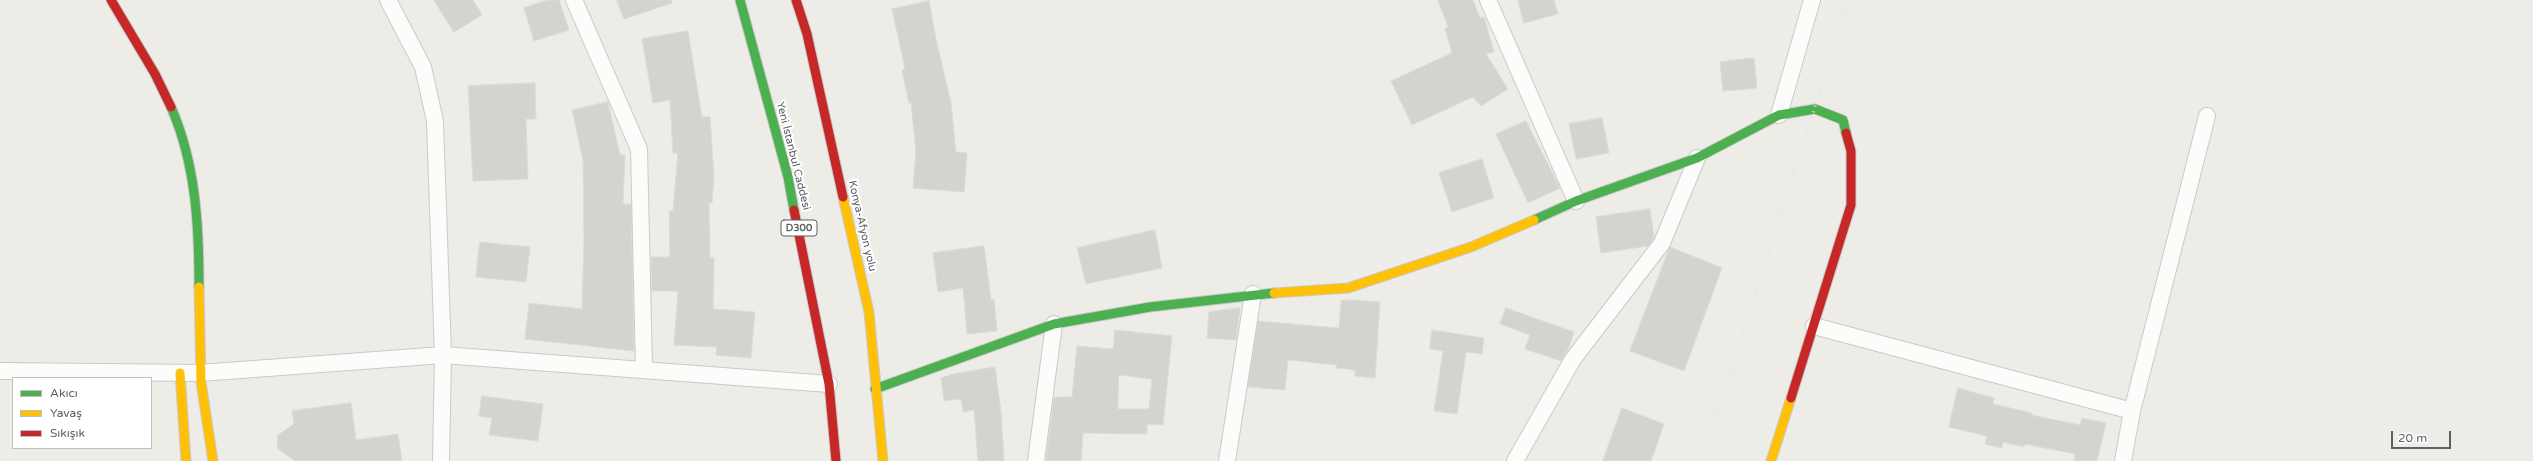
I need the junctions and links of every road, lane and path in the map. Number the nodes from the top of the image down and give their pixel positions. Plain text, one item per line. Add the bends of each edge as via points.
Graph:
1 (111, 0) edge
2 (388, 0) edge
3 (574, 0) edge
4 (740, 0) edge
5 (796, 0) edge
6 (1488, 0) edge
7 (1812, 0) edge
8 (1778, 115) junction
9 (2207, 116) dead end
10 (1697, 158) junction
11 (1576, 201) junction
12 (1253, 294) junction
13 (1054, 324) junction
14 (1814, 326) junction
15 (443, 356) junction
16 (644, 369) junction
17 (0, 371) edge
18 (180, 373) junction
19 (200, 373) junction
20 (829, 384) junction
21 (875, 389) junction
22 (2132, 411) junction
23 (186, 461) edge
24 (213, 461) edge
25 (441, 461) edge
26 (836, 461) edge
27 (883, 461) edge
28 (1036, 461) edge
29 (1227, 461) edge
30 (1515, 461) edge
31 (1771, 461) edge
32 (2123, 461) edge

1 - 19 main road via 168,98 187,152 195,188 198,224
2 - 15 street via 423,67 435,121
3 - 16 street via 639,149
4 - 20 main road, Yeni İstanbul Caddesi / D300 via 788,177
5 - 21 main road, Konya-Afyon yolu via 807,34 868,312
6 - 11 street
7 - 8 street
8 - 10 main road
8 - 14 main road via 1815,109 1843,120 1851,151 1851,205
9 - 22 street
10 - 11 main road
10 - 30 street via 1662,243 1573,359
11 - 12 main road via 1471,247 1348,288
12 - 13 main road via 1150,307
12 - 29 street
13 - 21 main road
13 - 28 street
14 - 22 street
14 - 31 main road
15 - 16 street
15 - 19 street
15 - 25 street
16 - 20 street
17 - 18 street
18 - 19 street
18 - 23 main road
19 - 24 main road
20 - 26 main road, Yeni İstanbul Caddesi / D300
21 - 27 main road, Konya-Afyon yolu
22 - 32 street

